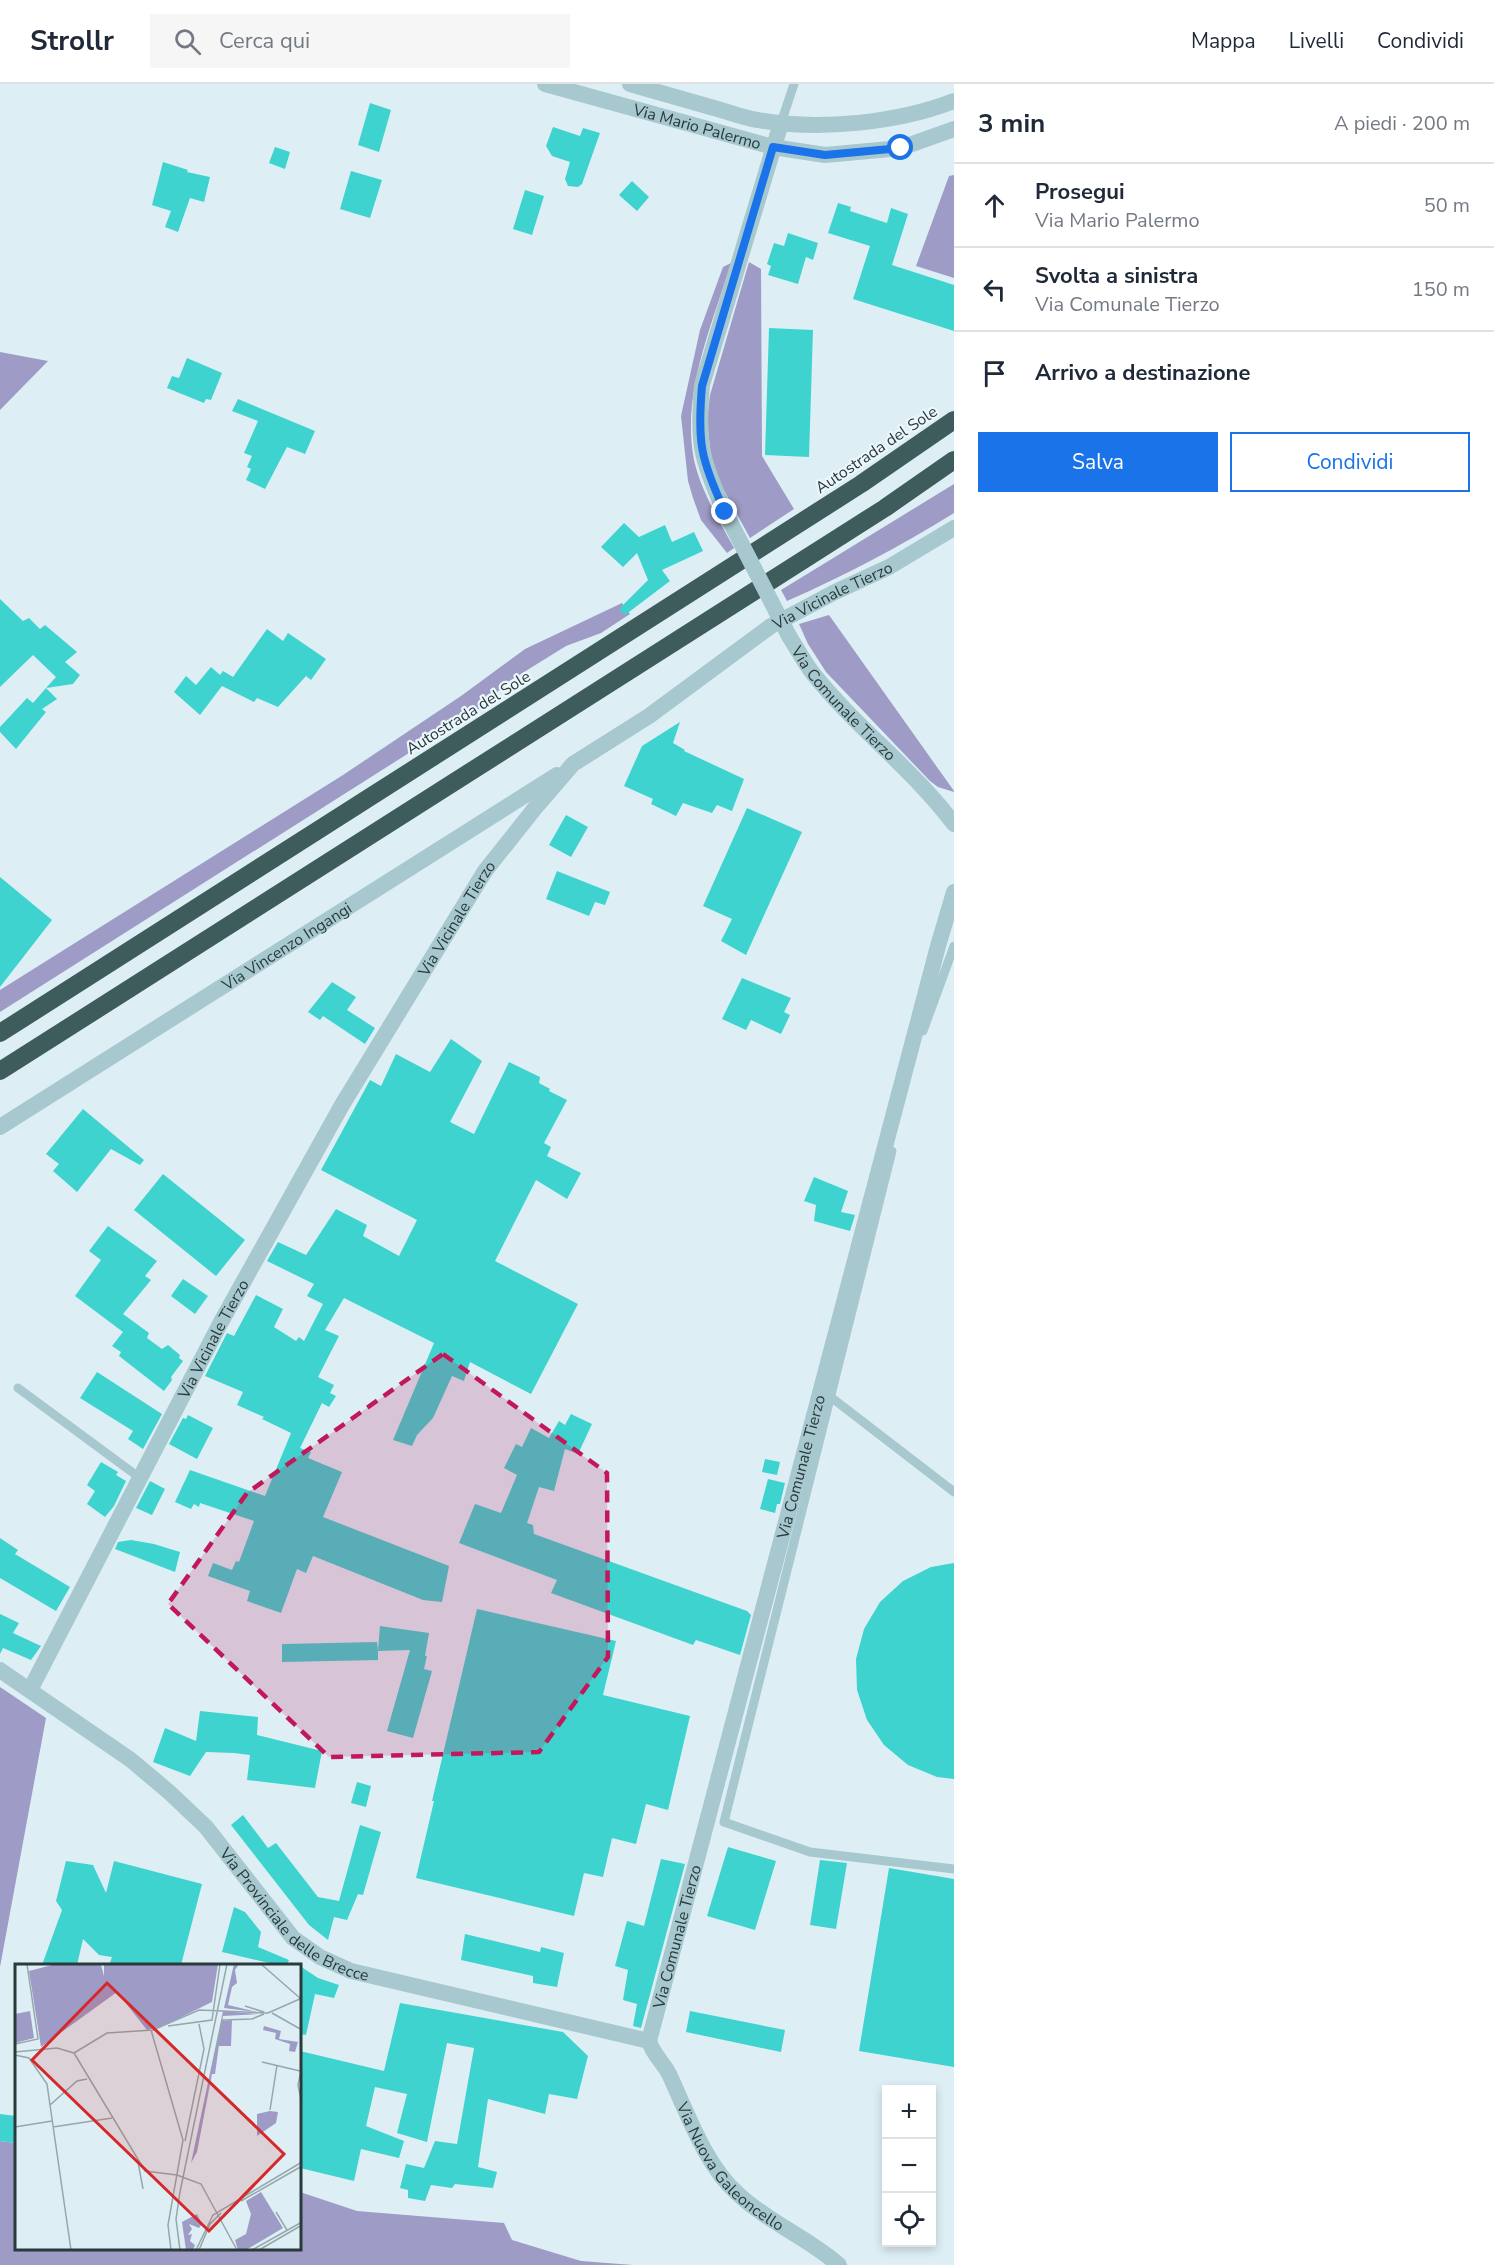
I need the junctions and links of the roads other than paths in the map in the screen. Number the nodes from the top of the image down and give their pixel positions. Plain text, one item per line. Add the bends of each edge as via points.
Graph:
1 (545, 84) edge
2 (630, 84) edge
3 (795, 84) edge
4 (954, 101) edge
5 (781, 123) junction
6 (954, 129) edge
7 (773, 147) junction
8 (954, 420) edge
9 (954, 460) edge
10 (954, 528) edge
11 (573, 764) junction
12 (954, 824) edge
13 (954, 892) edge
14 (954, 946) edge
15 (0, 1033) edge
16 (0, 1071) edge
17 (0, 1128) edge
18 (18, 1388) dead end
19 (832, 1398) junction
20 (140, 1478) junction
21 (954, 1492) edge
22 (0, 1670) edge
23 (30, 1689) junction
24 (954, 1869) edge
25 (650, 2042) junction
26 (839, 2265) edge

1 - 7 street, Via Mario Palermo
2 - 5 street, Via Mario Palermo via 757,120
3 - 5 lane
4 - 5 street, Via Mario Palermo via 902,117 837,124
5 - 7 street, Via Comunale Tierzo
6 - 7 street, Via Mario Palermo via 901,148 825,155
7 - 12 street, Via Comunale Tierzo, bridge via 702,386 701,453 725,512 809,669
8 - 15 highway, Autostrada del Sole via 861,484
9 - 16 highway
10 - 11 street, Via Vicinale Tierzo via 889,567 771,626 649,716
11 - 17 street, Via Vincenzo Ingangi
11 - 20 street, Via Vicinale Tierzo via 485,870 342,1105 221,1322
13 - 25 street, Via Comunale Tierzo
14 - 19 lane via 918,1045
18 - 20 lane
19 - 21 lane
19 - 24 lane via 724,1822 810,1852
20 - 23 street, Via Vicinale Tierzo
22 - 23 street, Via Provinciale delle Brecce
23 - 25 street, Via Provinciale delle Brecce via 169,1791 206,1827 293,1938 320,1957 351,1971
25 - 26 street, Via Nuova Galeoncello via 724,2180 747,2202

